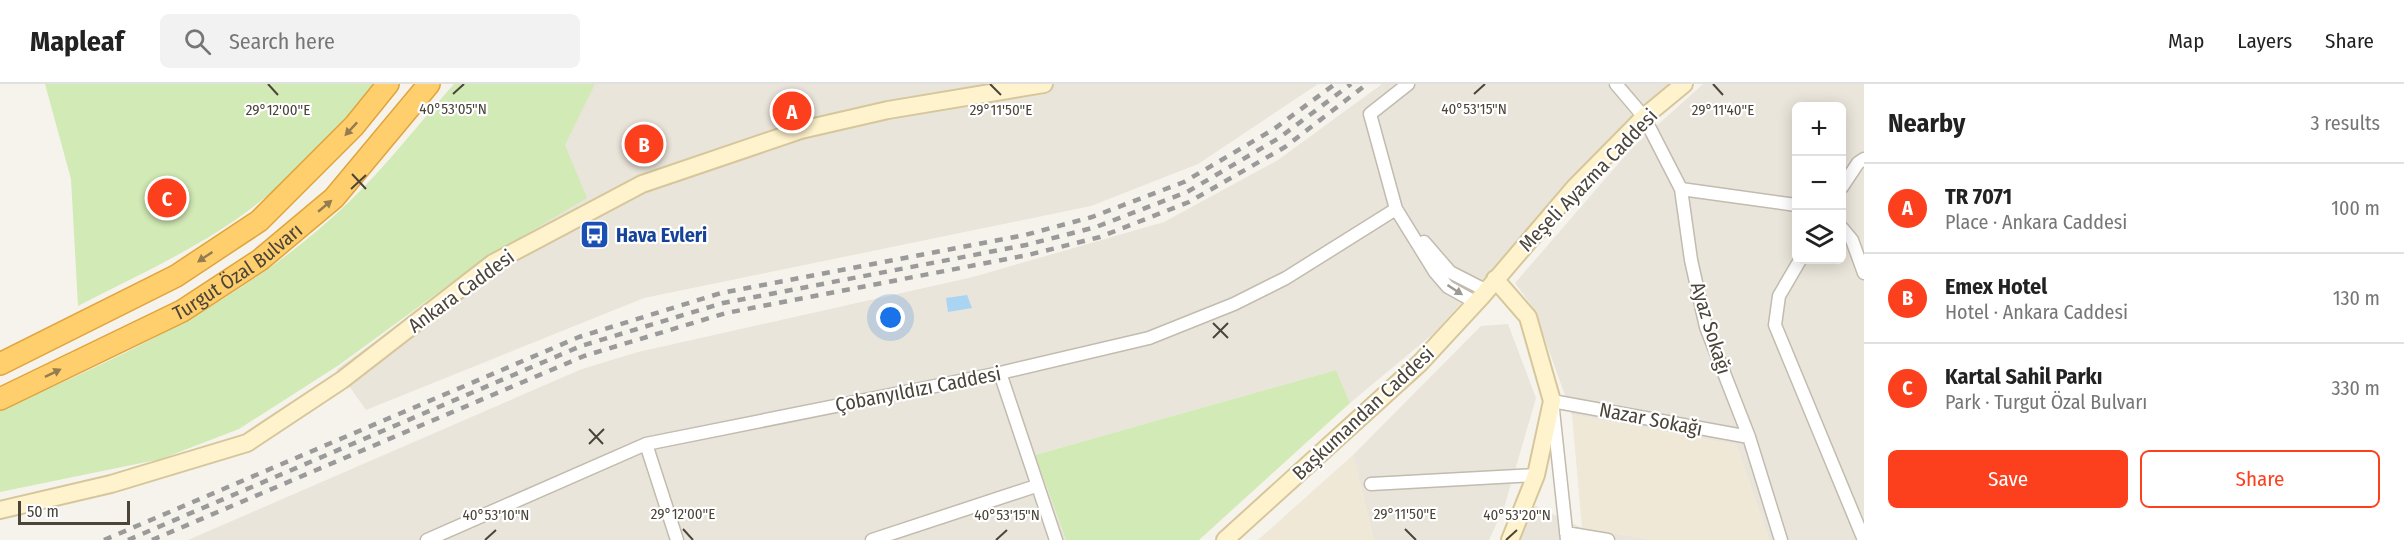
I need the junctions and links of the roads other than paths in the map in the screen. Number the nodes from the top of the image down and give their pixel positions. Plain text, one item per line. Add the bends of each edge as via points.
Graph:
1 (388, 84) edge
2 (429, 84) edge
3 (1044, 84) edge
4 (1408, 84) edge
5 (1616, 84) edge
6 (1684, 84) edge
7 (1644, 117) junction
8 (1864, 159) edge
9 (1846, 181) edge
10 (1681, 189) junction
11 (1792, 205) edge
12 (1396, 209) junction
13 (1846, 233) edge
14 (1798, 264) edge
15 (1864, 273) edge
16 (1486, 291) junction
17 (0, 364) edge
18 (1000, 373) junction
19 (0, 399) edge
20 (1552, 401) junction
21 (1749, 437) junction
22 (646, 444) junction
23 (1536, 475) junction
24 (1371, 484) dead end
25 (1036, 486) junction
26 (0, 510) edge
27 (1566, 537) edge
28 (427, 540) edge
29 (677, 540) edge
30 (872, 540) edge
31 (1056, 540) edge
32 (1225, 540) edge
33 (1510, 540) edge
34 (1608, 540) edge
35 (1781, 540) edge
36 (1864, 540) edge

1 -> 17 highway, Turgut Özal Bulvarı via 354,126 259,221 176,276
19 -> 2 highway, Turgut Özal Bulvarı via 182,311 260,260 334,198
3 - 26 main road, Ankara Caddesi via 888,110 801,130 642,184 493,263 342,380 247,443 111,484
4 - 12 street via 1370,114
5 - 7 street, Ayaz Sokağı
6 - 7 main road, Meşeli Ayazma Caddesi
7 - 10 street, Ayaz Sokağı
7 - 16 main road, Meşeli Ayazma Caddesi via 1575,187
8 - 9 street
10 - 11 street
10 - 21 street, Ayaz Sokağı via 1706,327
12 - 16 street via 1450,272
12 - 18 street, Çobanyıldızı Caddesi via 1286,278 1234,304 1149,338
13 - 15 street
14 - 36 street via 1779,296 1775,325
16 - 20 main road via 1528,317
16 - 32 main road, Başkumandan Caddesi via 1420,363
18 - 22 street, Çobanyıldızı Caddesi
18 - 25 street
20 - 21 street, Nazar Sokağı
20 - 23 main road
20 - 27 street
21 - 35 street, Ayaz Sokağı
22 - 28 street, Çobanyıldızı Caddesi
22 - 29 street
23 - 24 street
23 - 33 main road
25 - 30 street
25 - 31 street
27 - 34 street

